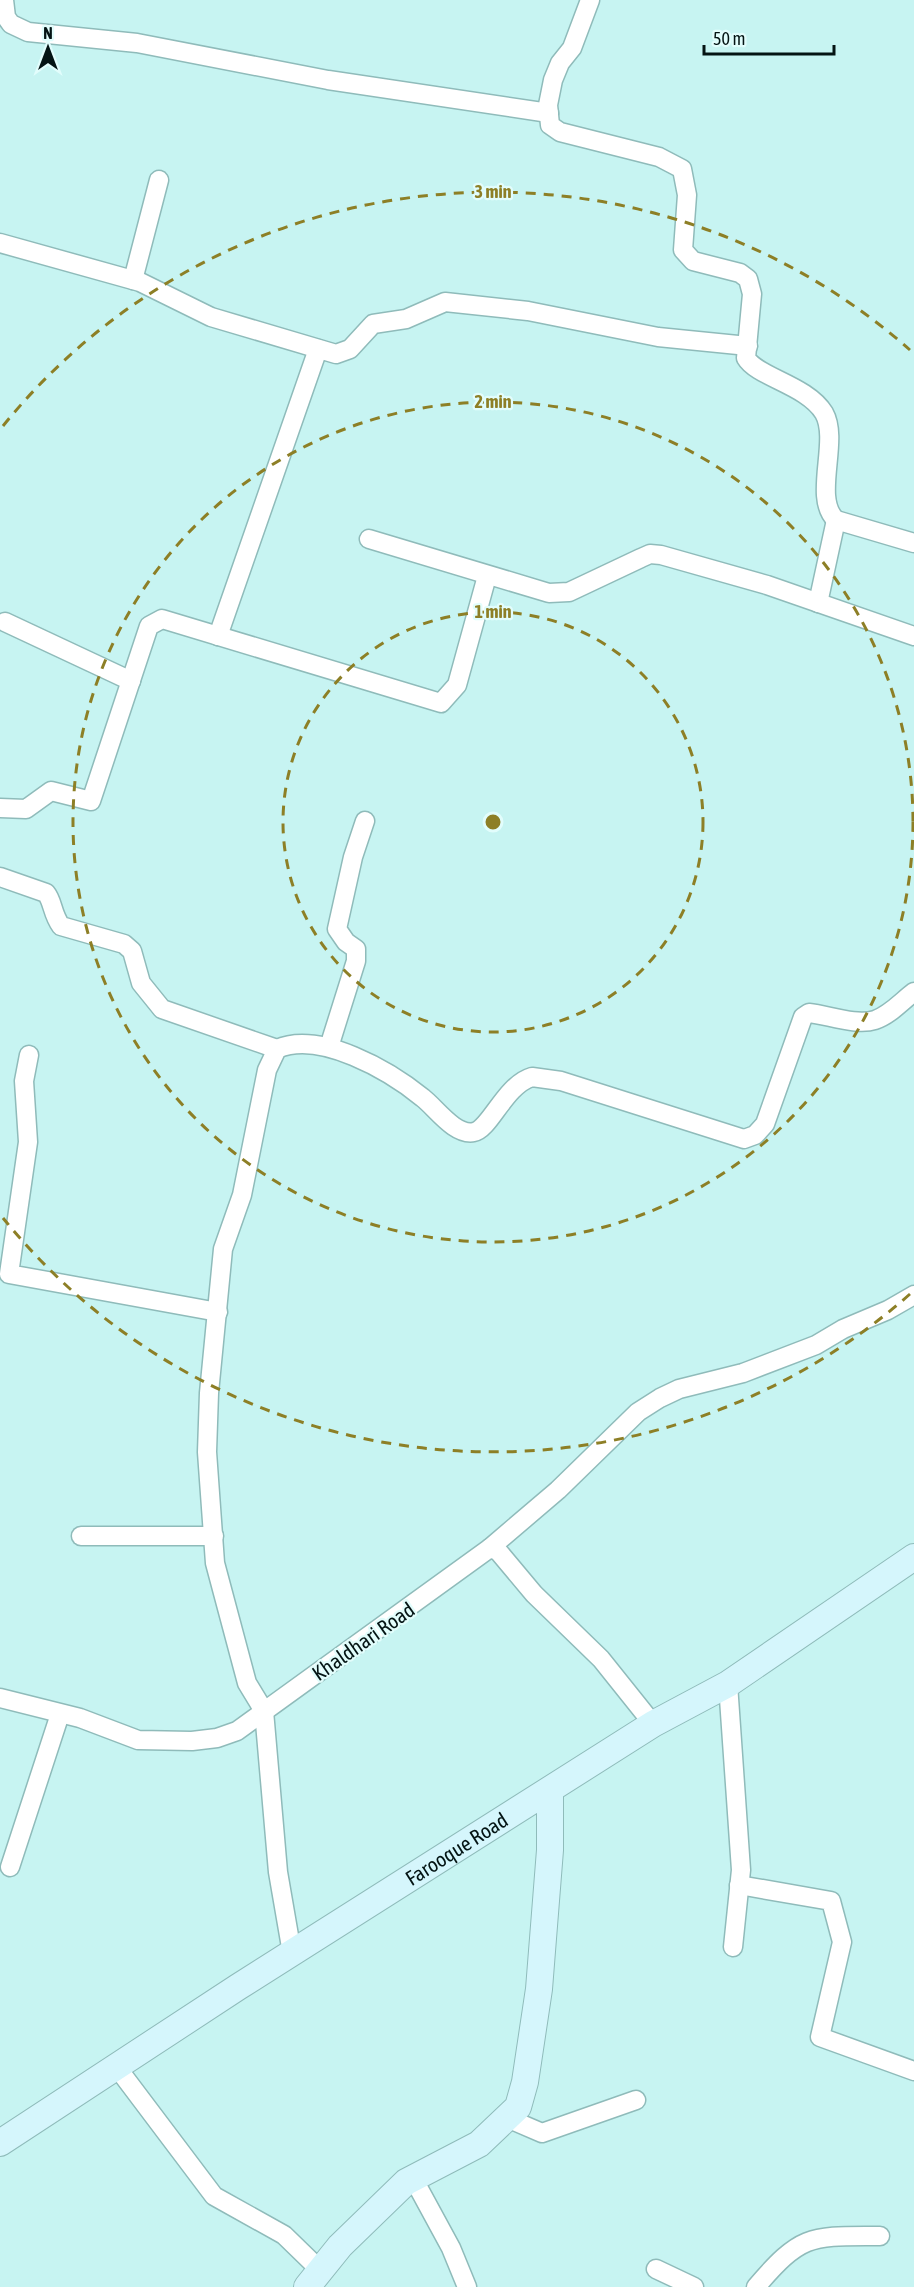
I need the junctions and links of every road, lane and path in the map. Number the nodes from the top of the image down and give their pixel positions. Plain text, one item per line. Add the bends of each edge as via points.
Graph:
1 (4, 0) edge
2 (591, 0) edge
3 (549, 113) junction
4 (159, 180) dead end
5 (0, 243) edge
6 (133, 280) junction
7 (747, 346) junction
8 (318, 349) junction
9 (836, 520) junction
10 (369, 539) dead end
11 (914, 543) edge
12 (487, 576) junction
13 (819, 603) junction
14 (5, 622) dead end
15 (219, 636) junction
16 (914, 636) edge
17 (131, 681) junction
18 (0, 808) edge
19 (365, 820) dead end
20 (0, 877) edge
21 (914, 992) edge
22 (329, 1047) junction
23 (277, 1049) junction
24 (29, 1055) dead end
25 (914, 1295) edge
26 (219, 1312) junction
27 (81, 1536) dead end
28 (214, 1536) junction
29 (490, 1548) junction
30 (914, 1557) edge
31 (728, 1684) junction
32 (0, 1698) edge
33 (264, 1711) junction
34 (60, 1714) junction
35 (653, 1724) junction
36 (550, 1790) junction
37 (10, 1867) dead end
38 (739, 1885) junction
39 (734, 1947) dead end
40 (292, 1953) junction
41 (116, 2066) junction
42 (914, 2071) edge
43 (636, 2100) dead end
44 (507, 2118) junction
45 (0, 2143) edge
46 (413, 2178) junction
47 (880, 2236) dead end
48 (656, 2269) dead end
49 (313, 2279) edge
50 (467, 2287) edge
51 (694, 2287) edge
52 (756, 2287) edge

1 - 3 street via 11,24 28,33 137,43 328,80
2 - 3 street via 572,48 553,80
3 - 7 street via 550,125 560,132 659,157 682,169 687,195 683,250 693,261 741,273 748,279 752,294
4 - 6 street
5 - 6 street
6 - 8 street via 211,317
7 - 8 street via 658,337 528,311 446,302 406,319 373,324 343,354
7 - 9 street via 750,365 789,383 824,413 828,430 827,499 830,514
8 - 15 street
9 - 11 street
9 - 13 street
10 - 12 street
12 - 13 street via 549,593 569,592 650,554
12 - 15 street via 457,685 441,703
13 - 16 street
14 - 17 street
15 - 17 street via 162,619 148,626
17 - 18 street via 91,801 51,791 26,809
19 - 22 street via 337,929 356,949 356,962
20 - 23 street via 46,893 52,914 61,926 124,944 132,951 141,983 162,1008
21 - 22 street via 875,1020 808,1013 803,1017 765,1124 744,1139 561,1081 532,1077 506,1095 481,1130 472,1133 404,1085
22 - 23 street via 300,1044
23 - 26 street via 267,1070 242,1195 223,1249
24 - 26 street via 24,1081 28,1142 9,1274
25 - 29 street, Khaldhari Road via 816,1345 660,1398 638,1412 558,1490
26 - 28 street via 207,1426
27 - 28 street
28 - 33 street via 215,1563 237,1651 247,1683
29 - 33 street, Khaldhari Road
29 - 35 street via 498,1551 534,1594 601,1659
30 - 31 main road, Farooque Road
31 - 35 main road, Farooque Road
31 - 38 street
32 - 34 street, Khaldhari Road
33 - 34 street, Khaldhari Road via 237,1731 192,1741 138,1740
33 - 40 street via 278,1872
34 - 37 street
35 - 36 main road, Farooque Road
36 - 40 main road, Farooque Road
36 - 44 main road via 550,1850 539,1989 525,2082 518,2107
38 - 39 street
38 - 42 street via 831,1901 842,1942 820,2037
40 - 41 main road, Farooque Road
41 - 45 main road, Farooque Road
41 - 49 street via 214,2196 284,2235
43 - 44 street via 542,2133
44 - 46 main road via 479,2144
46 - 49 main road via 383,2203
46 - 50 street
47 - 52 street via 806,2241 793,2248
48 - 51 street

